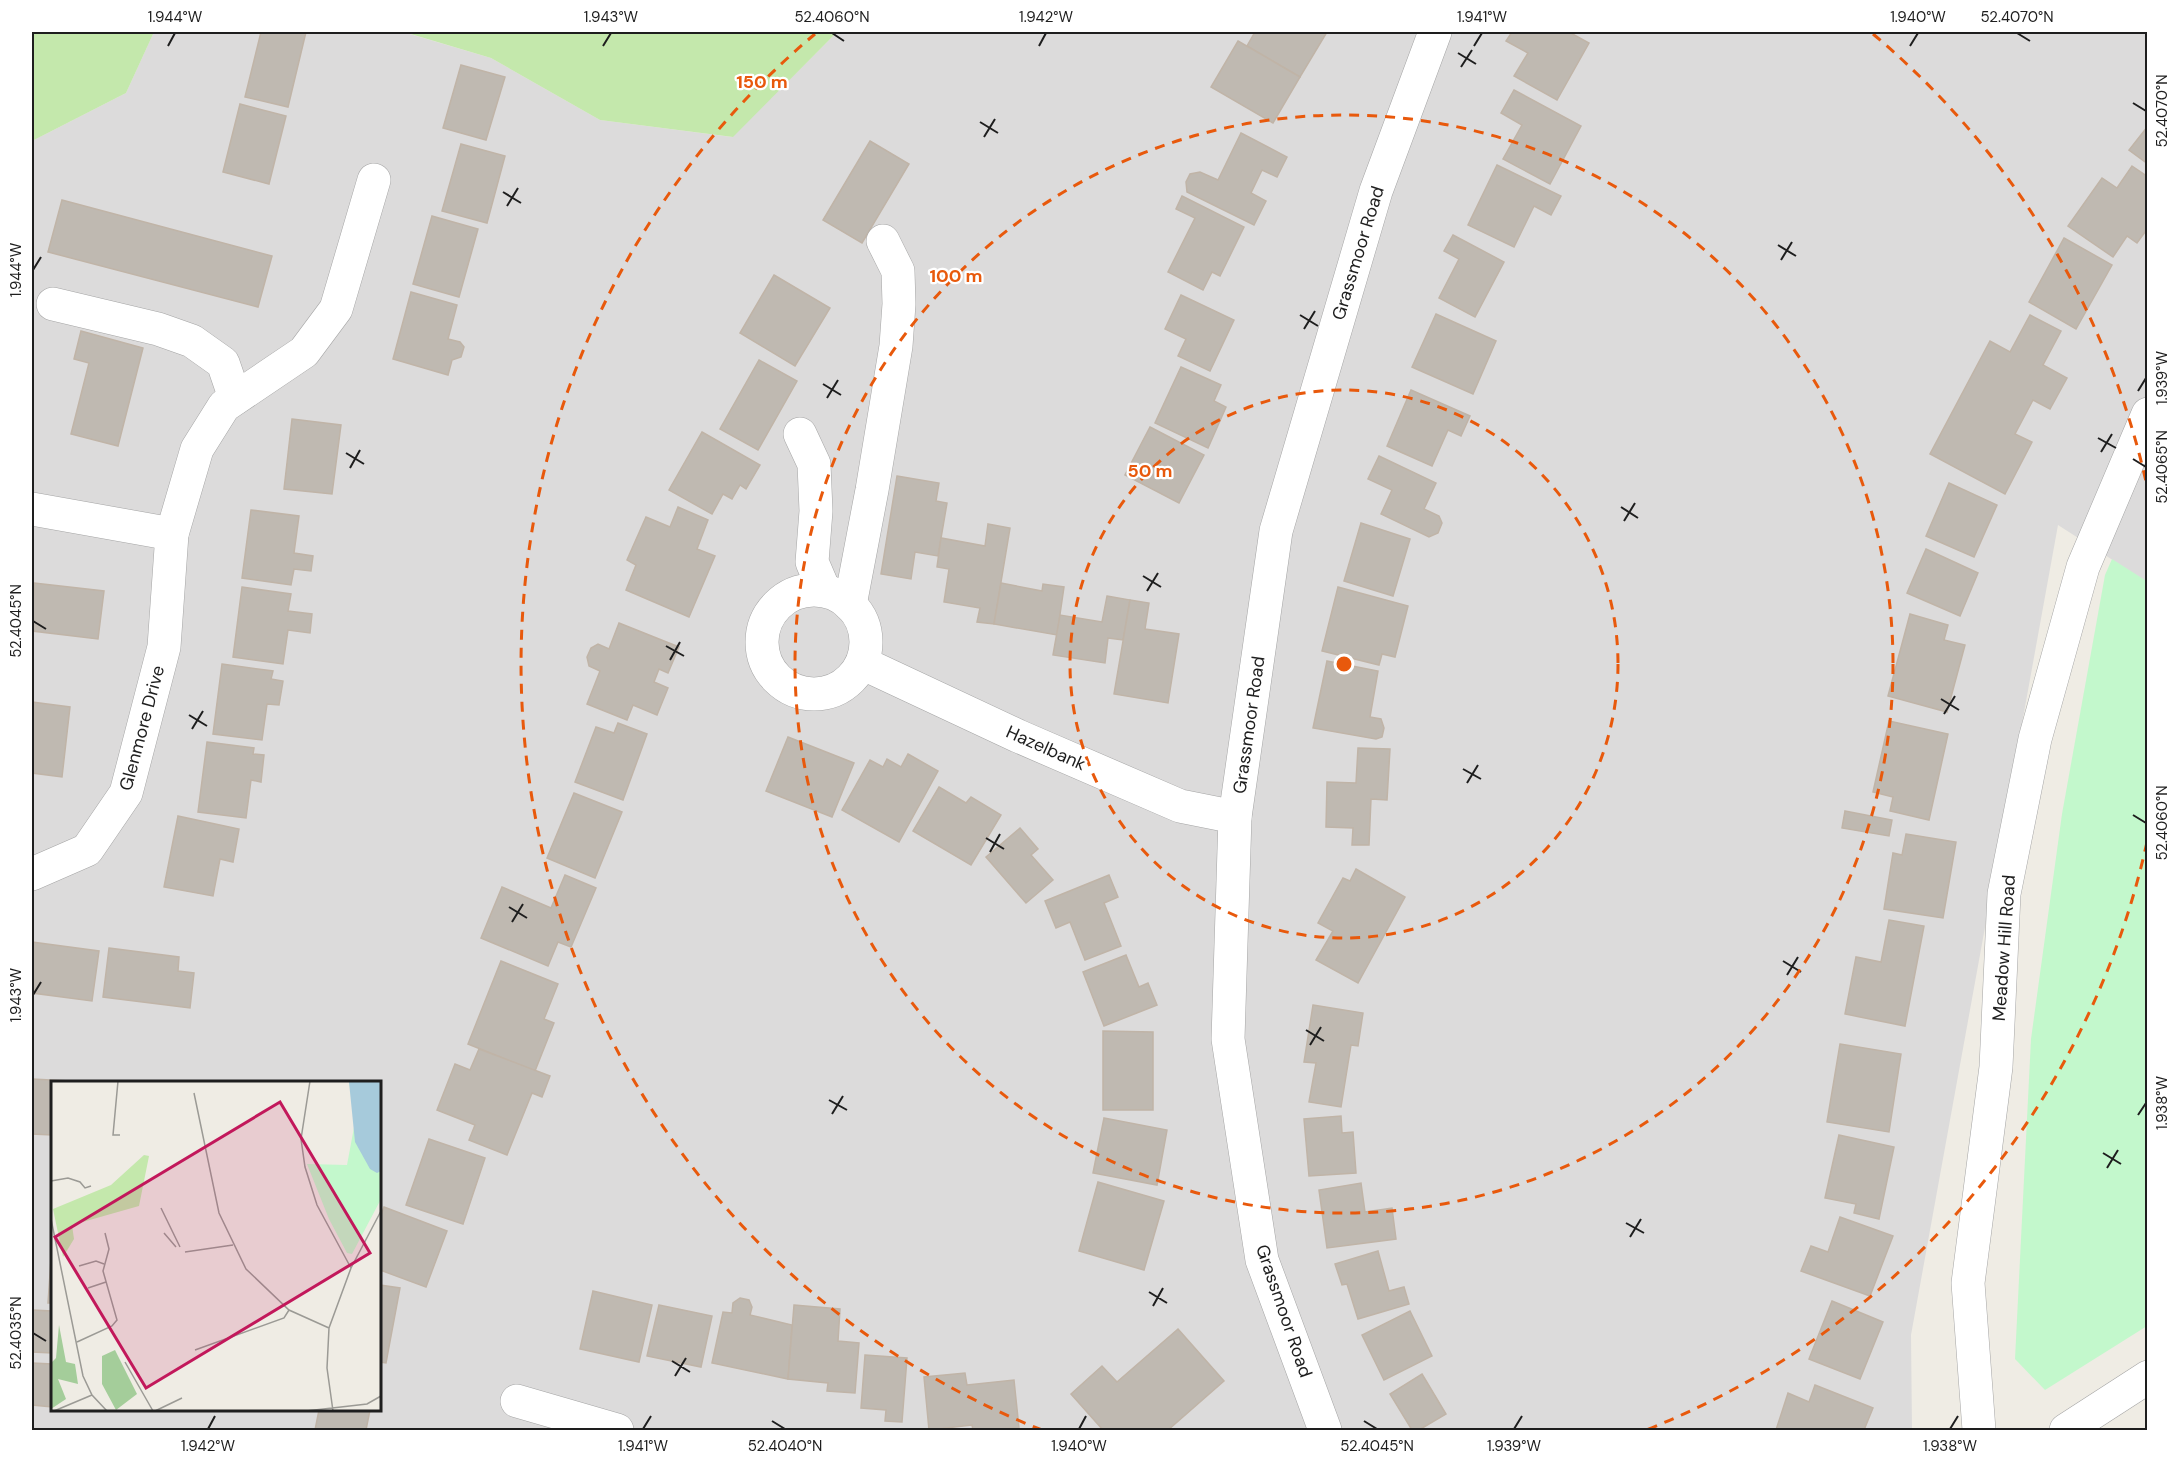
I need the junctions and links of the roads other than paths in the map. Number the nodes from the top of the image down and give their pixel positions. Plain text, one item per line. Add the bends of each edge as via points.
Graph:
1 (1435, 32) edge
2 (374, 180) dead end
3 (883, 241) dead end
4 (52, 304) dead end
5 (236, 398) junction
6 (2148, 414) edge
7 (800, 434) dead end
8 (32, 509) edge
9 (172, 534) junction
10 (837, 597) junction
11 (861, 663) junction
12 (1235, 817) junction
13 (32, 874) edge
14 (2148, 1377) edge
15 (517, 1401) dead end
16 (617, 1431) edge
17 (1325, 1431) edge
18 (1979, 1431) edge
19 (2066, 1431) edge

1 - 12 street, Grassmoor Road via 1376,191 1276,531
2 - 5 street, Glenmore Drive via 336,309 304,352
3 - 10 street via 898,271 896,346 872,490
4 - 5 street via 192,341 223,363
5 - 9 street, Glenmore Drive via 224,406 197,449
6 - 18 street, Meadow Hill Road via 2083,567 2036,739 2004,894 1996,1067 1968,1282
7 - 10 street via 814,464 812,562
8 - 9 street
9 - 13 street, Glenmore Drive via 164,646 126,793 87,850
10 - 11 street via 856,610 866,633 866,653
10 - 11 street via 804,590 780,602 766,618 761,638 764,661 786,687 806,694 828,693 844,686
11 - 12 street, Hazelbank via 1180,806
12 - 17 street, Grassmoor Road via 1228,1040 1262,1260
14 - 19 street
15 - 16 street

